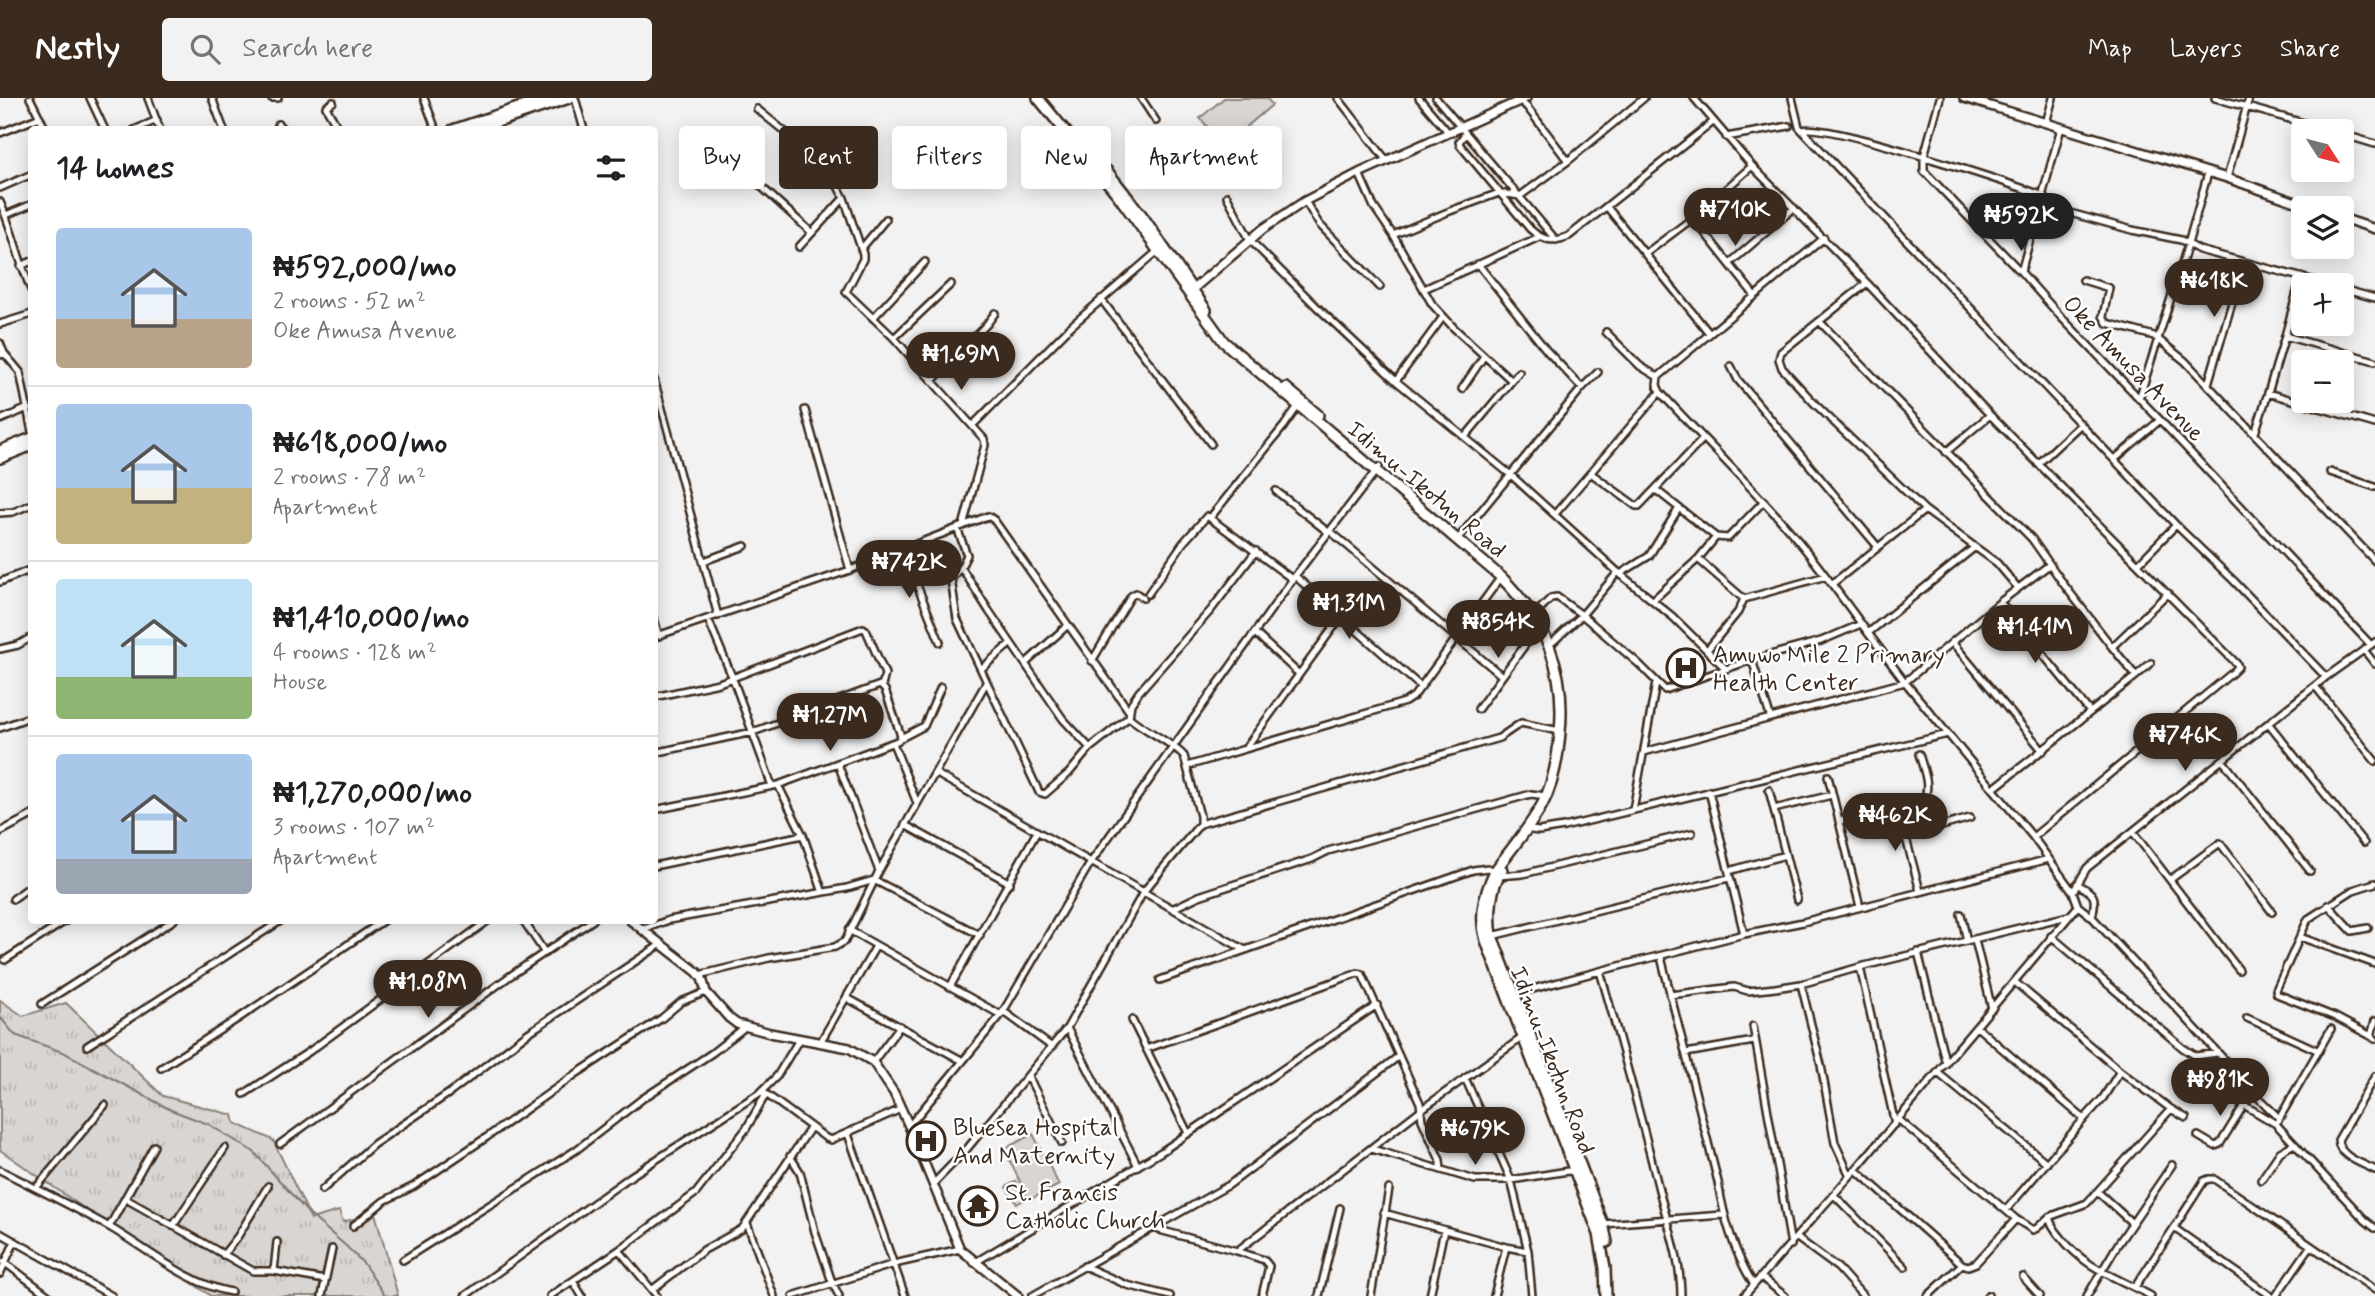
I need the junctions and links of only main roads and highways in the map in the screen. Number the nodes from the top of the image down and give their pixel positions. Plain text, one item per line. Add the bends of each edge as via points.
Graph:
1 (548, 98) edge
2 (569, 98) edge
3 (1038, 98) edge
4 (533, 100) edge
5 (1048, 104) edge
6 (464, 126) edge
7 (489, 126) edge
8 (1161, 248) junction
9 (28, 440) edge
10 (28, 447) edge
11 (0, 451) edge
12 (0, 458) edge
13 (1377, 469) junction
14 (1561, 736) junction
15 (1497, 874) junction
16 (1579, 1171) junction
17 (1606, 1296) edge
18 (1612, 1296) edge

1 - 4 main road
2 - 7 main road
3 - 5 main road, Idimu-Ikotun Road
4 - 6 main road
5 - 8 main road, Idimu-Ikotun Road
8 - 13 main road via 1232,342
8 - 13 main road, Idimu-Ikotun Road via 1217,334
9 - 11 main road
10 - 12 main road
13 - 14 main road, Idimu-Ikotun Road via 1517,593 1539,626 1558,670
13 - 14 main road via 1506,573 1537,612 1563,668 1568,705
14 - 15 main road, Idimu-Ikotun Road via 1546,796
14 - 15 main road via 1562,764 1550,801
15 - 16 main road via 1490,908 1492,936
15 - 16 main road, Idimu-Ikotun Road via 1484,898 1483,929
16 - 17 main road, Idimu-Ikotun Road via 1599,1234
16 - 18 main road via 1603,1224

